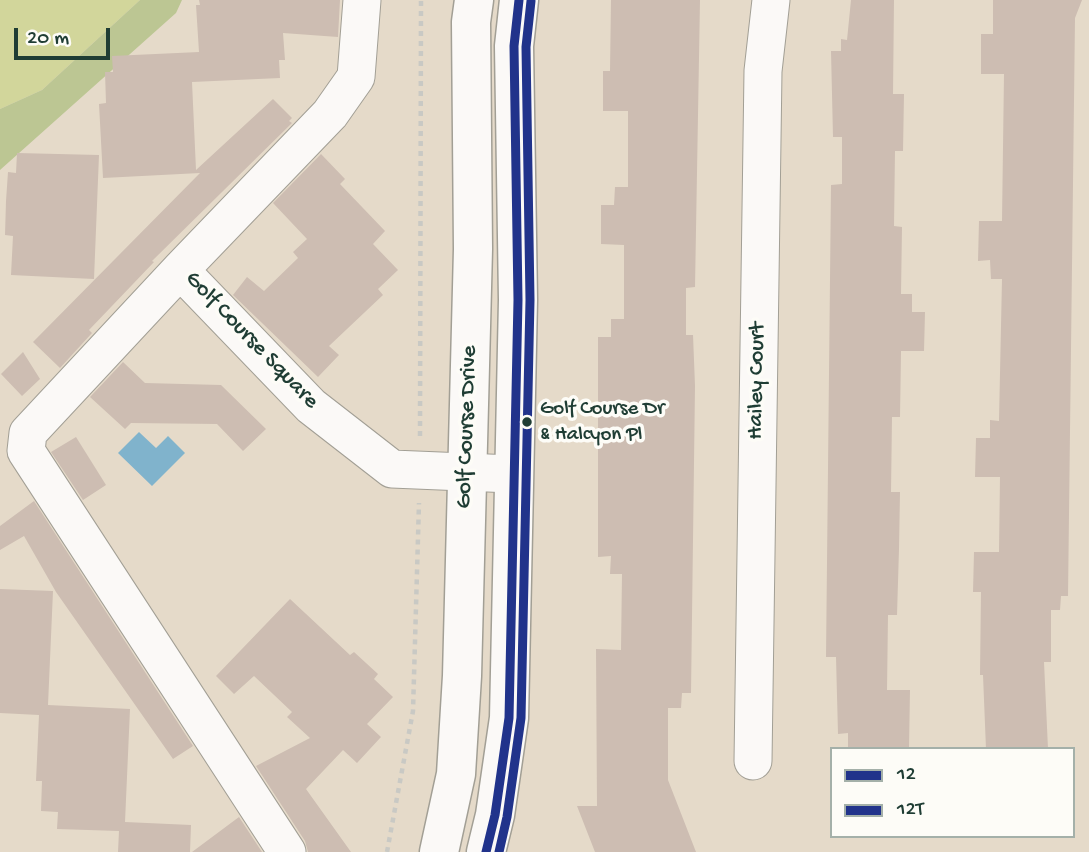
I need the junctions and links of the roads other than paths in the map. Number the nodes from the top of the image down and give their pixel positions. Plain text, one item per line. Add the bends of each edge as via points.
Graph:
1 (362, 0) edge
2 (474, 0) edge
3 (519, 0) edge
4 (771, 0) edge
5 (180, 270) junction
6 (466, 472) junction
7 (512, 474) junction
8 (753, 761) dead end
9 (287, 852) edge
10 (439, 852) edge
11 (486, 852) edge

1 - 5 street, Golf Course Square via 356,77 330,114
2 - 6 street, Golf Course Drive
3 - 7 street, Golf Course Drive via 514,46 518,300
4 - 8 street, Hailey Court via 762,85
5 - 6 street, Golf Course Square via 311,406 392,469
5 - 9 street via 28,433 26,451
6 - 7 street, Golf Course Square
6 - 10 street, Golf Course Drive via 456,774
7 - 11 street, Golf Course Drive via 509,718

